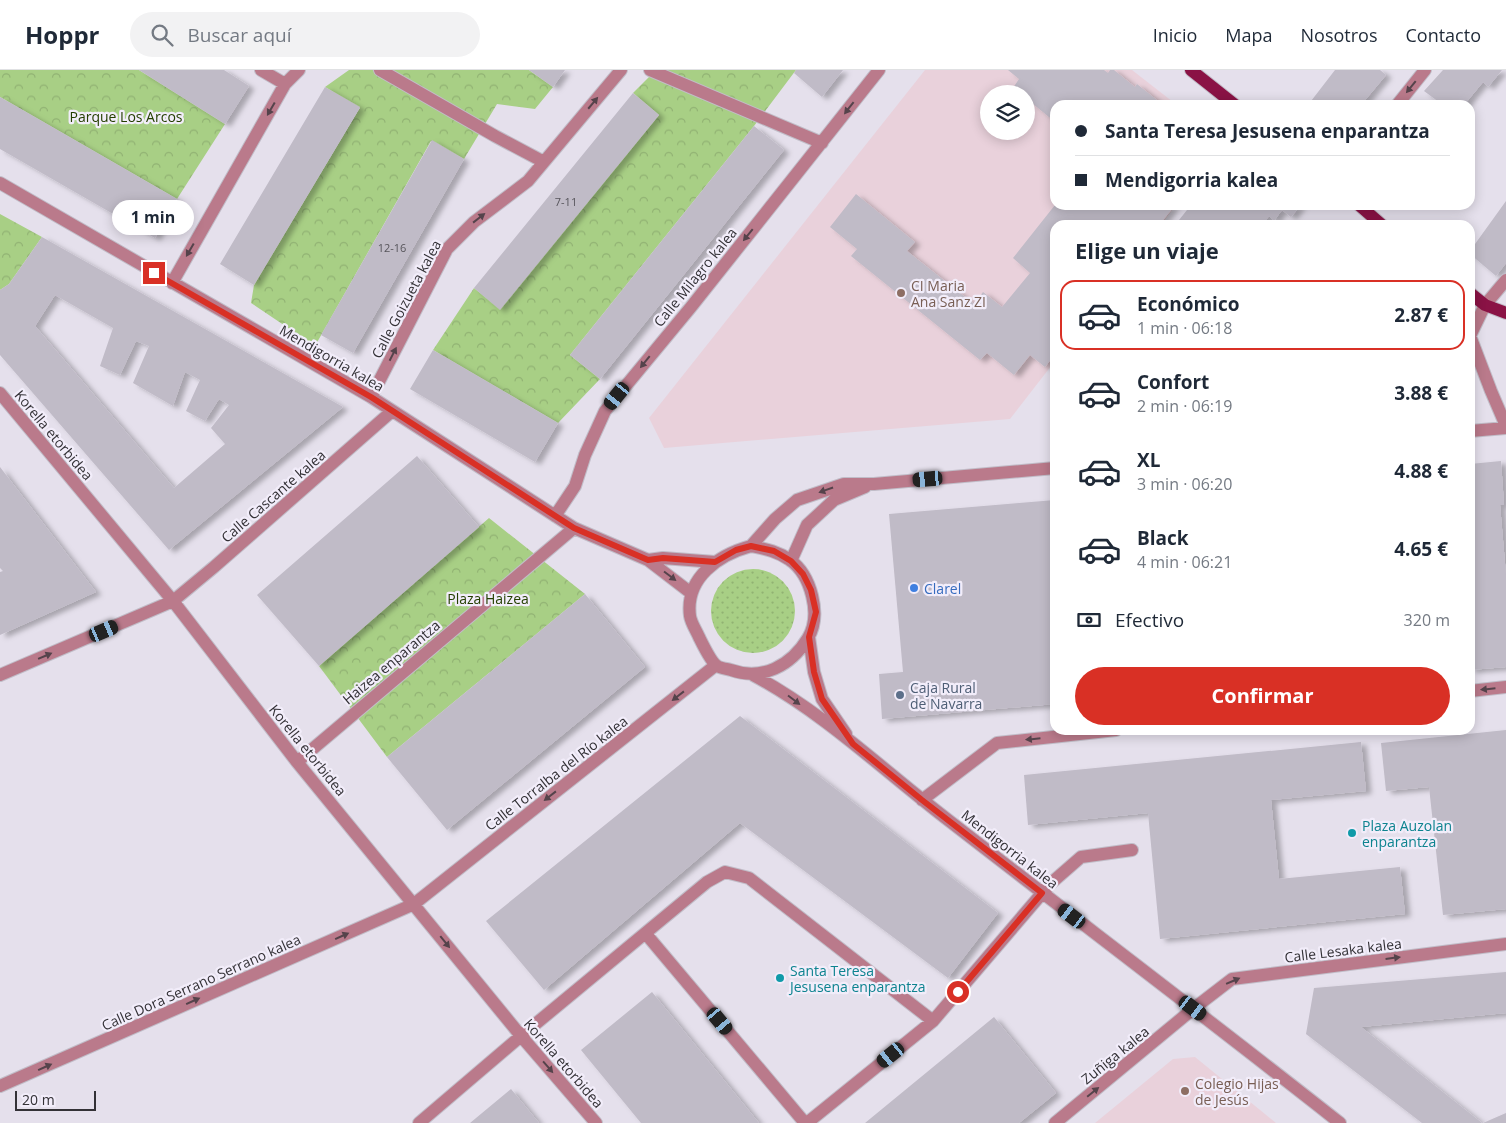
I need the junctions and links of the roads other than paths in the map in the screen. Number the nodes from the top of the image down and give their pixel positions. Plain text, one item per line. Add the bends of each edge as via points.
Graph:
1 (261, 70) edge
2 (299, 70) edge
3 (380, 70) edge
4 (621, 70) edge
5 (650, 70) edge
6 (879, 70) edge
7 (1191, 70) edge
8 (1425, 70) edge
9 (285, 84) junction
10 (1229, 100) edge
11 (1401, 100) edge
12 (822, 143) junction
13 (544, 162) junction
14 (0, 183) edge
15 (1365, 210) edge
16 (1376, 220) edge
17 (1506, 280) edge
18 (172, 283) junction
19 (1475, 297) edge
20 (1485, 305) junction
21 (1506, 313) edge
22 (1475, 326) edge
23 (1475, 349) edge
24 (0, 393) edge
25 (371, 397) junction
26 (391, 412) junction
27 (1506, 427) edge
28 (1475, 430) edge
29 (1050, 468) edge
30 (874, 484) junction
31 (555, 516) junction
32 (574, 528) junction
33 (751, 546) junction
34 (648, 560) junction
35 (791, 561) junction
36 (715, 562) junction
37 (691, 593) junction
38 (173, 601) junction
39 (809, 637) junction
40 (716, 666) junction
41 (0, 675) edge
42 (752, 675) junction
43 (1506, 687) edge
44 (1475, 690) edge
45 (1070, 735) edge
46 (853, 744) junction
47 (297, 762) junction
48 (922, 800) junction
49 (1132, 850) dead end
50 (1042, 893) junction
51 (414, 904) junction
52 (646, 934) junction
53 (1506, 944) edge
54 (1193, 1008) junction
55 (932, 1021) junction
56 (521, 1036) junction
57 (0, 1086) edge
58 (419, 1123) edge
59 (596, 1123) edge
60 (806, 1123) edge
61 (1055, 1123) edge
62 (1340, 1123) edge

1 - 9 street
2 - 9 street
3 - 13 street
13 -> 4 street, Calle Goizueta kalea
5 - 12 street
6 -> 12 street, Calle Milagro kalea
7 - 10 main road
8 -> 11 street
9 -> 18 street
12 -> 31 street, Calle Milagro kalea via 605,411 575,486
25 -> 13 street, Calle Goizueta kalea via 447,249 474,222 528,181
14 - 18 street, Mendigorria kalea
15 - 16 main road
17 - 20 street
18 - 25 street, Mendigorria kalea
19 - 20 main road
20 - 21 main road
20 - 22 street
23 - 27 street
24 - 38 street, Korella etorbidea
25 - 26 street, Mendigorria kalea
26 - 31 street, Mendigorria kalea
26 - 38 street, Calle Cascante kalea
27 - 28 street
29 - 30 street
30 -> 33 street via 844,484 797,500
30 - 35 street via 834,500 807,525
31 - 32 street, Mendigorria kalea
32 - 34 street, Mendigorria kalea
32 - 47 street, Haizea enparantza
33 - 35 street via 774,551
33 - 36 street
34 - 36 street, Mendigorria kalea
34 -> 37 street, Mendigorria kalea
35 - 39 street via 811,590 816,612
36 - 37 street via 702,573
37 - 40 street via 690,617
41 -> 38 street, Calle Cascante kalea
38 - 47 street, Korella etorbidea
39 - 42 street via 774,670
39 - 46 street, Mendigorria kalea via 822,699
40 - 42 street
40 -> 51 street, Calle Torralba del Río kalea
42 -> 46 street, Mendigorria kalea via 784,692
43 -> 44 street
45 -> 48 street via 997,743
46 - 48 street, Mendigorria kalea
47 - 51 street, Korella etorbidea
48 - 50 street, Mendigorria kalea
49 - 50 street via 1081,857
50 - 54 street, Mendigorria kalea
50 - 55 street
51 -> 56 street, Korella etorbidea
57 -> 51 street, Calle Dora Serrano Serrano kalea
52 - 55 street via 708,882 725,872 749,878
52 - 56 street
52 - 60 street
54 -> 53 street, Calle Lesaka kalea via 1232,979
61 -> 54 street, Zuñiga kalea
54 - 62 street, Mendigorria kalea
55 - 60 street
56 - 58 street
56 -> 59 street, Korella etorbidea

